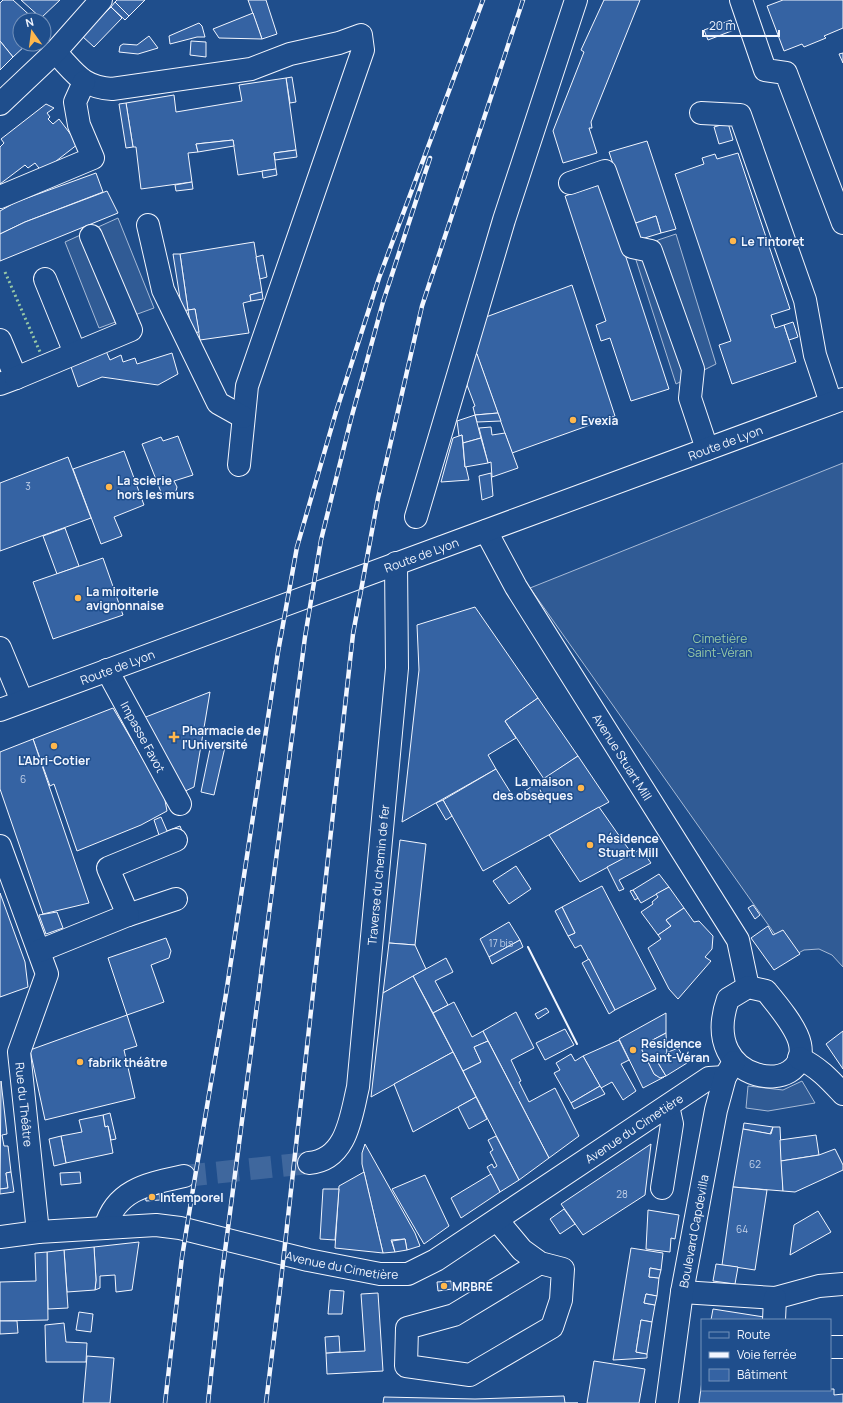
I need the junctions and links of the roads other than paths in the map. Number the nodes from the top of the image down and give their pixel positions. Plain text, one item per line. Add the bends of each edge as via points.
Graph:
1 (101, 0) edge
2 (576, 0) edge
3 (741, 0) edge
4 (55, 52) junction
5 (84, 82) junction
6 (0, 104) edge
7 (701, 113) dead end
8 (570, 183) dead end
9 (0, 197) edge
10 (843, 223) edge
11 (148, 225) dead end
12 (91, 236) dead end
13 (45, 279) dead end
14 (0, 340) edge
15 (75, 353) junction
16 (8, 381) edge
17 (837, 401) edge
18 (244, 417) junction
19 (707, 449) junction
20 (238, 465) dead end
21 (416, 517) dead end
22 (486, 531) junction
23 (396, 564) junction
24 (0, 648) edge
25 (107, 670) junction
26 (22, 702) junction
27 (0, 710) edge
28 (180, 804) dead end
29 (176, 840) dead end
30 (0, 846) edge
31 (176, 899) dead end
32 (128, 915) junction
33 (39, 951) junction
34 (748, 987) junction
35 (800, 1058) junction
36 (730, 1070) junction
37 (843, 1094) edge
38 (668, 1106) junction
39 (309, 1163) tunnel mouth
40 (184, 1176) tunnel mouth
41 (662, 1188) dead end
42 (496, 1220) junction
43 (105, 1228) junction
44 (38, 1232) junction
45 (0, 1237) edge
46 (540, 1263) junction
47 (843, 1284) edge
48 (682, 1292) junction
49 (775, 1298) junction
50 (774, 1319) edge
51 (831, 1347) edge
52 (843, 1347) edge
53 (667, 1403) edge

1 - 4 street
2 - 21 street via 504,220
3 - 10 street via 766,70 786,73
4 - 5 street
4 - 6 street
5 - 9 street via 76,102 78,125 93,158
5 - 18 street via 100,89 112,89 251,69 290,54 339,43 361,35 363,50 246,386
7 - 17 street via 740,115 804,300 815,355
8 - 19 street via 605,172 632,247 651,251 693,369 690,398
11 - 18 street via 163,290 218,403
12 - 15 street via 131,330
13 - 15 street
14 - 16 street
15 - 16 street
17 - 19 street, Route de Lyon
18 - 20 street
19 - 22 street, Route de Lyon
22 - 23 street, Route de Lyon
22 - 34 street, Avenue Stuart Mill via 516,587 738,940
23 - 25 street, Route de Lyon
23 - 39 street, Traverse du chemin de fer via 396,668 358,1086 348,1129 339,1146 333,1155 319,1162
24 - 26 street
25 - 26 street, Route de Lyon
25 - 28 street, Impasse Favot
26 - 27 street, Route de Lyon
29 - 32 street via 108,868
30 - 33 street, Rue du Théâtre
31 - 32 street
32 - 33 street
33 - 44 street, Rue du Théâtre via 47,974 19,1052
34 - 35 street via 766,991 772,998 798,1036 801,1046
34 - 36 street via 728,999 724,1010 722,1020
35 - 36 street via 792,1070 776,1076
35 - 37 street via 825,1074
36 - 38 street, Avenue du Cimetière via 709,1078
36 - 48 street, Boulevard Capdevilla via 716,1110
38 - 41 street via 672,1124
38 - 42 street, Avenue du Cimetière
40 - 43 street via 148,1184 123,1198 109,1214
42 - 43 street, Avenue du Cimetière via 436,1260 408,1274 380,1274 314,1261 180,1228 156,1225
42 - 46 street via 522,1250
43 - 44 street, Avenue du Cimetière
44 - 45 street, Avenue du Cimetière
46 - 46 street via 563,1269 561,1300 552,1327 470,1375 406,1366 407,1328 454,1314
47 - 49 street via 819,1286
48 - 49 street
48 - 53 street, Boulevard Capdevilla
49 - 50 street
51 - 52 street

